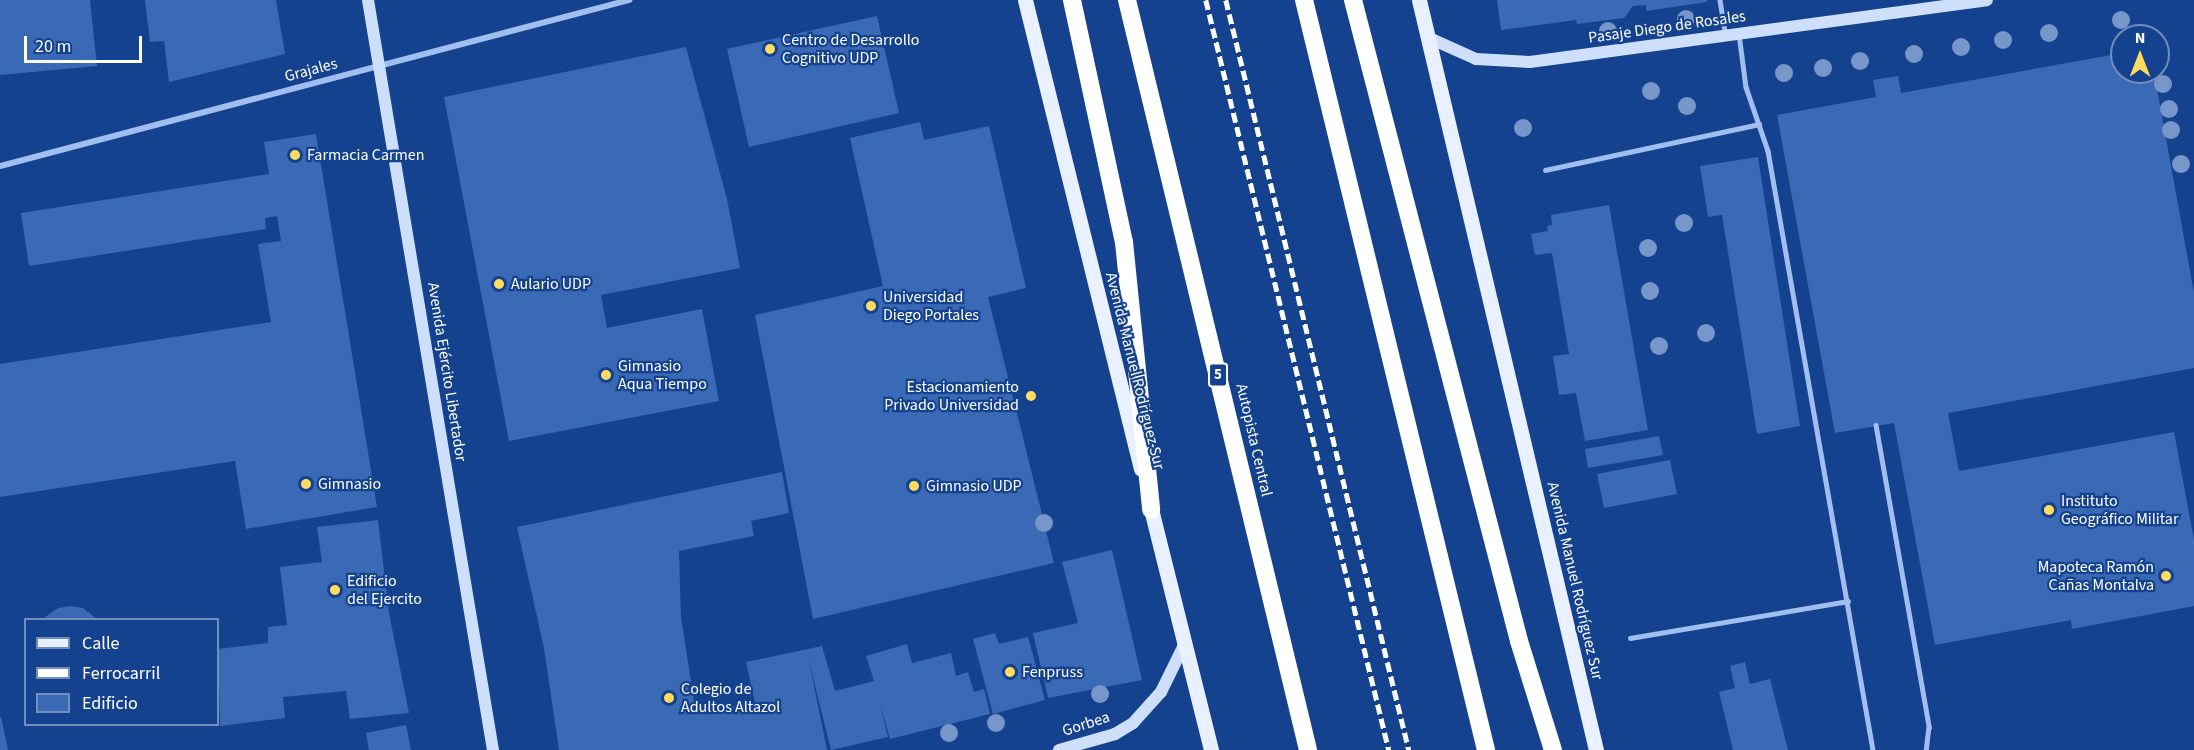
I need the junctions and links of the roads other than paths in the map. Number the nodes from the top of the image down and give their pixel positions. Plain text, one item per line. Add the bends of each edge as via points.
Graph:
1 (368, 0) edge
2 (629, 0) edge
3 (1025, 0) edge
4 (1072, 0) edge
5 (1127, 0) edge
6 (1304, 0) edge
7 (1353, 0) edge
8 (1419, 0) edge
9 (1720, 0) edge
10 (1987, 0) edge
11 (1739, 34) junction
12 (1725, 36) junction
13 (1427, 37) junction
14 (379, 66) junction
15 (1759, 124) junction
16 (0, 166) edge
17 (1545, 170) dead end
18 (1876, 425) dead end
19 (1151, 510) junction
20 (1848, 601) junction
21 (1630, 638) dead end
22 (1185, 643) junction
23 (493, 750) edge
24 (1059, 750) edge
25 (1211, 750) edge
26 (1308, 750) edge
27 (1486, 750) edge
28 (1553, 750) edge
29 (1596, 750) edge
30 (1873, 750) edge
31 (1926, 750) edge

1 - 14 street, Avenida Ejército Libertador
2 - 14 street, Grajales
3 - 19 main road, Avenida Manuel Rodríguez Sur
4 - 19 highway via 1124,242
5 - 26 highway, Autopista Central / 5
6 - 27 highway
7 - 28 highway via 1518,641
8 - 13 main road, Avenida Manuel Rodríguez Sur
9 - 12 lane
10 - 11 street, Pasaje Diego de Rosales
11 - 12 street, Pasaje Diego de Rosales
11 - 15 lane via 1746,87
12 - 13 street, Pasaje Diego de Rosales via 1503,63 1451,51
13 - 29 main road, Avenida Manuel Rodríguez Sur
14 - 16 street, Grajales
14 - 23 street, Avenida Ejército Libertador
15 - 17 lane
15 - 20 lane via 1768,151
18 - 31 lane via 1929,727
19 - 22 main road, Avenida Manuel Rodríguez Sur
20 - 21 lane
20 - 30 lane
22 - 24 street, Gorbea via 1161,693 1133,723 1114,734
22 - 25 main road, Avenida Manuel Rodríguez Sur

